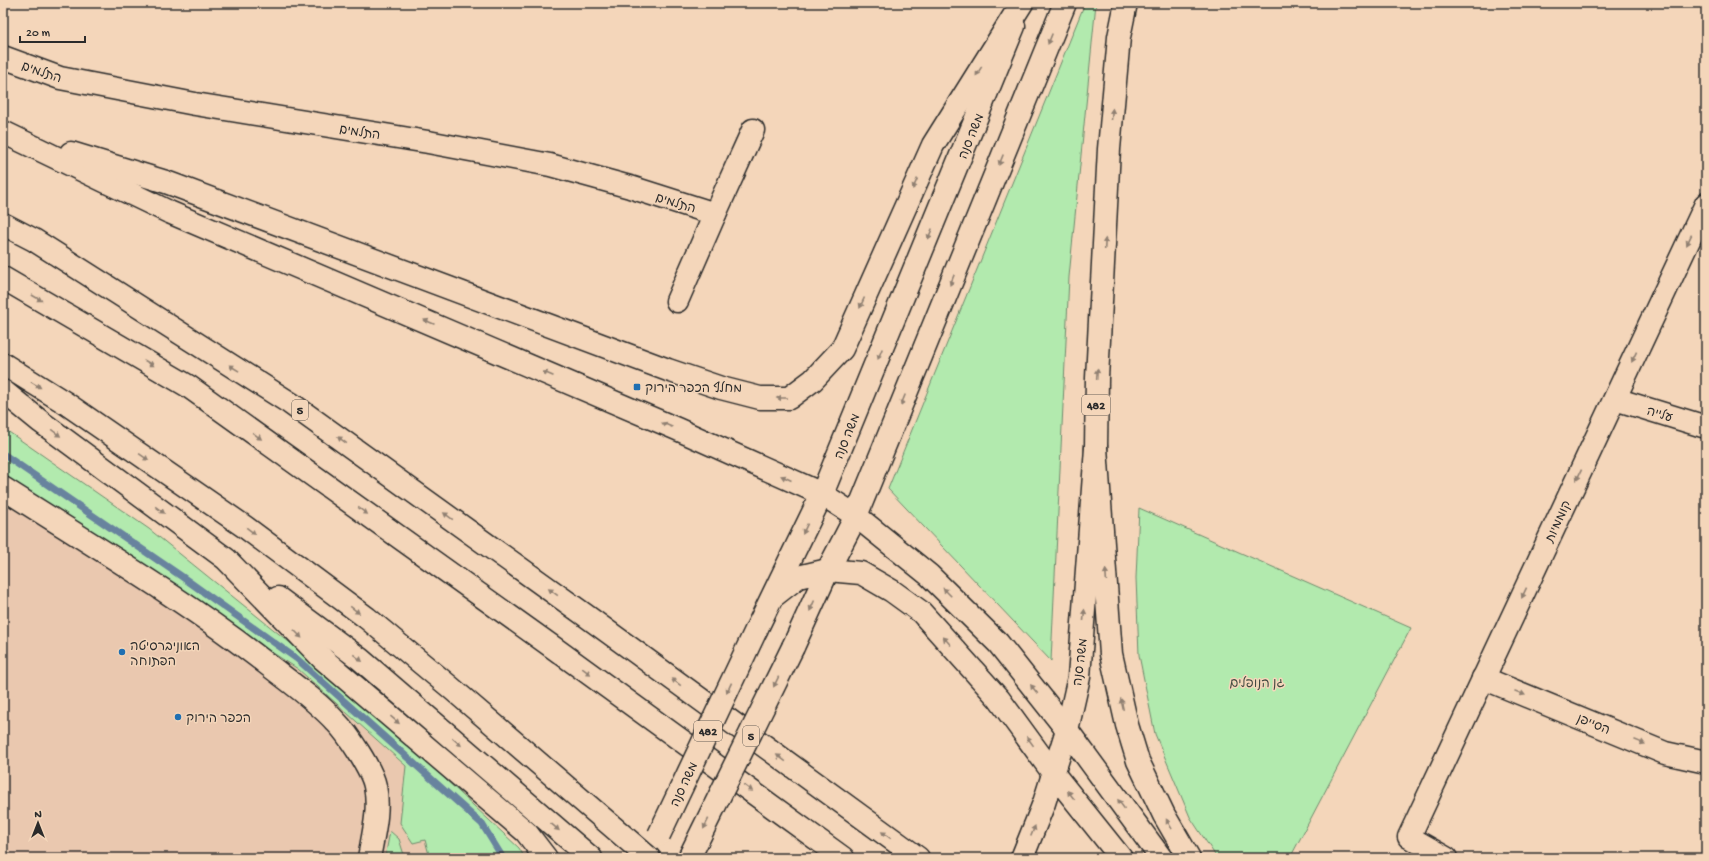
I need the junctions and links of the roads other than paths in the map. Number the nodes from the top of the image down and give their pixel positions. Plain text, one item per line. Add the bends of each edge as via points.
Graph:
1 (1023, 3) edge
2 (1064, 3) edge
3 (1126, 3) edge
4 (3, 57) edge
5 (753, 130) dead end
6 (3, 132) edge
7 (1706, 204) edge
8 (715, 214) junction
9 (3, 224) edge
10 (3, 278) edge
11 (678, 301) dead end
12 (3, 364) edge
13 (3, 392) edge
14 (1614, 399) junction
15 (1706, 427) edge
16 (1096, 448) junction
17 (3, 488) edge
18 (822, 494) junction
19 (856, 516) junction
20 (226, 559) junction
21 (828, 570) junction
22 (773, 596) junction
23 (1484, 678) junction
24 (1067, 730) junction
25 (1706, 762) edge
26 (1053, 772) junction
27 (647, 857) edge
28 (370, 858) edge
29 (546, 858) edge
30 (591, 858) edge
31 (689, 858) edge
32 (843, 858) edge
33 (918, 858) edge
34 (1022, 858) edge
35 (1121, 858) edge
36 (1161, 858) edge
37 (1188, 858) edge
38 (1446, 858) edge

1 -> 6 main road via 933,145 842,349 814,380 789,398 760,398 721,388 166,182
1 -> 18 main road, משה סנה / 482
2 -> 19 main road
16 -> 3 main road, משה סנה / 482 via 1097,378 1109,149 1120,37
4 - 8 main road, התלמים via 60,78 550,165
5 - 8 main road
18 -> 6 main road via 169,212
7 -> 14 main road, קוממיות
8 - 11 main road
33 -> 9 main road, 5 via 290,403 34,240
10 -> 32 main road via 188,386
12 -> 27 main road via 64,402 239,523 367,618
13 -> 20 main road
14 - 15 main road, עלייה
14 -> 23 main road, קוממיות
24 -> 16 main road, משה סנה / 482 via 1079,677
37 -> 16 main road via 1138,761 1112,661
17 - 28 main road via 223,629 336,722 348,736 375,785 377,812
18 - 19 main road
18 -> 22 main road, משה סנה / 482
19 - 21 main road
24 -> 19 main road via 998,644 930,575
20 -> 29 main road via 323,659 526,832
20 -> 30 main road via 360,659
21 - 22 main road via 798,577
26 -> 21 main road via 1000,699 922,612 861,573
21 -> 31 main road, bridge via 793,648
22 -> 27 main road, משה סנה / 482, bridge
23 -> 25 main road, הסייפן via 1665,753
23 - 38 main road, קוממיות via 1409,837
24 - 26 main road, משה סנה / 482
36 -> 24 main road
34 -> 26 main road, משה סנה / 482 via 1044,803
35 -> 26 main road

